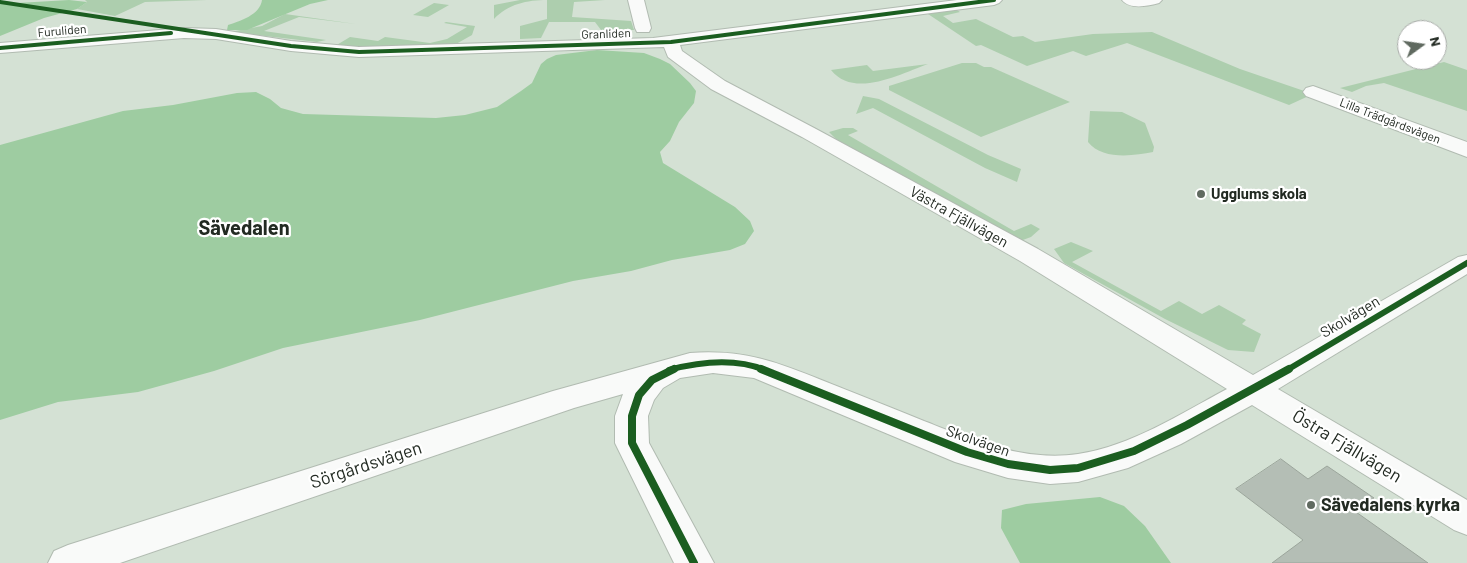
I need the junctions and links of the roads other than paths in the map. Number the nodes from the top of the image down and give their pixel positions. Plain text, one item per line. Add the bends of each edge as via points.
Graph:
1 (636, 0) edge
2 (994, 0) edge
3 (1154, 0) edge
4 (1133, 1) edge
5 (643, 28) dead end
6 (216, 34) joint
7 (671, 42) junction
8 (0, 48) edge
9 (1313, 92) dead end
10 (1467, 150) edge
11 (1467, 263) edge
12 (664, 372) junction
13 (1254, 389) junction
14 (1467, 519) edge
15 (68, 563) edge
16 (694, 563) edge

1 - 5 street
2 - 7 street, Granliden
3 - 4 street
6 - 7 street, Granliden via 291,46 359,52
6 - 8 street, Furuliden via 164,33
7 - 13 street, Västra Fjällvägen via 674,53 718,86 1029,255
9 - 10 street, Lilla Trädgårdsvägen
11 - 13 street, Skolvägen
12 - 13 street, Skolvägen via 705,362 737,362 786,378 967,452 1019,467 1054,470 1104,462 1163,438
12 - 15 street, Sörgårdsvägen via 556,402
12 - 16 street, Skolvägen via 648,382 637,396 630,427 632,443
13 - 14 street, Östra Fjällvägen

